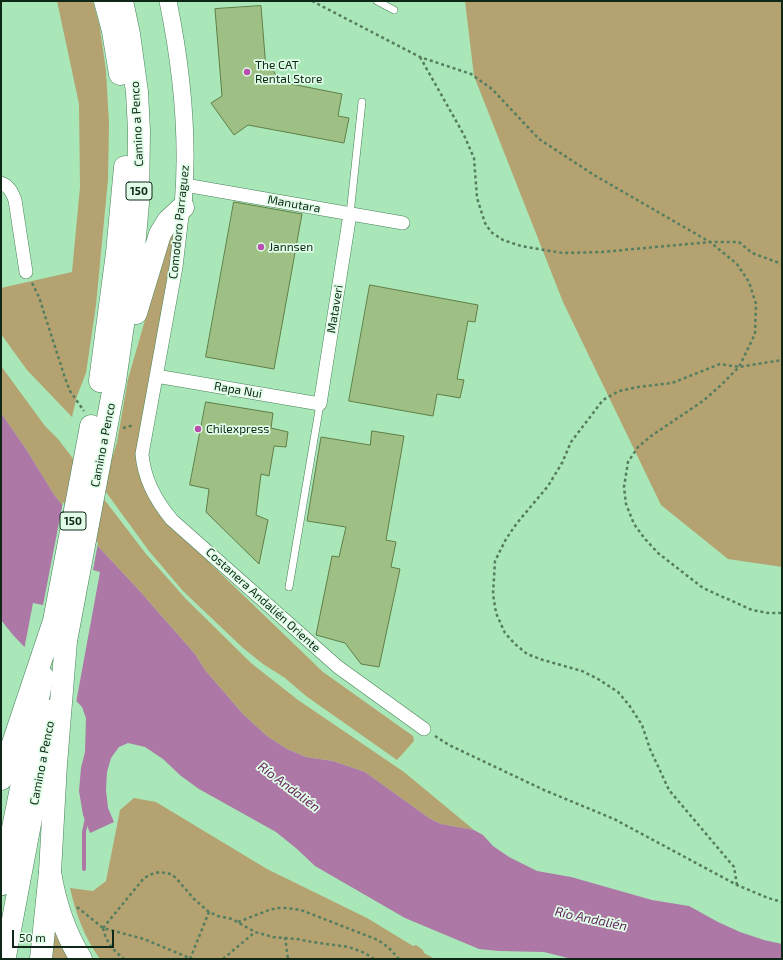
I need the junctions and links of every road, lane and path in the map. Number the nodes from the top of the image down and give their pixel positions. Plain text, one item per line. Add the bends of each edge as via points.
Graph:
1 (106, 1) edge
2 (122, 1) edge
3 (168, 1) edge
4 (312, 1) edge
5 (377, 1) edge
6 (394, 10) dead end
7 (420, 57) junction
8 (362, 102) dead end
9 (1, 183) edge
10 (185, 185) junction
11 (183, 207) junction
12 (350, 214) junction
13 (403, 223) dead end
14 (710, 242) junction
15 (782, 264) edge
16 (26, 272) joint
17 (782, 360) edge
18 (739, 367) junction
19 (156, 376) junction
20 (115, 382) junction
21 (320, 404) junction
22 (99, 426) junction
23 (143, 442) joint
24 (289, 587) dead end
25 (782, 613) edge
26 (424, 729) joint
27 (35, 754) junction
28 (1, 779) edge
29 (50, 872) junction
30 (7, 884) edge
31 (737, 885) junction
32 (782, 902) edge
33 (73, 903) dead end
34 (209, 912) junction
35 (238, 922) junction
36 (103, 928) junction
37 (255, 932) junction
38 (285, 937) junction
39 (5, 959) edge
40 (41, 959) edge
41 (81, 959) edge
42 (124, 959) edge
43 (191, 959) edge
44 (223, 959) edge
45 (288, 959) edge
46 (374, 959) edge
47 (399, 959) edge

1 - 22 highway, Camino a Penco / 150 via 123,92 125,154 117,253 101,374
2 - 20 highway, Camino a Penco / 150 via 137,92 140,167 134,248
3 - 10 street, Comodoro Parraguez via 181,81
4 - 7 path
5 - 6 lane
7 - 14 path via 470,74 492,89 539,139 594,175
7 - 14 path via 464,135 474,158 477,198 485,223 491,232 503,240 521,246 563,253
8 - 12 lane
9 - 16 street via 12,192 15,200
10 - 11 street, Comodoro Parraguez
10 - 12 street, Manutara
11 - 19 street, Comodoro Parraguez via 176,267
11 - 20 highway via 168,221 160,234
12 - 13 street, Manutara
12 - 21 street, Mataveri
14 - 15 path via 739,242 752,253
14 - 18 path via 737,264 749,282 756,304 754,334
16 - 22 path via 39,297 70,391
17 - 18 path
18 - 25 path via 703,401 638,446 628,462 624,487 626,504 634,524 644,538 658,553 703,588 752,610
18 - 31 path via 720,364 672,383 619,391 603,400 571,442 548,486 506,539 495,561 493,594 496,613 505,633 527,654 598,679 618,692 629,705 642,725 669,790 734,867
19 - 21 street, Rapa Nui
19 - 23 street, Comodoro Parraguez
20 - 22 highway, Camino a Penco / 150
21 - 24 lane
22 - 27 highway, Camino a Penco / 150 via 54,621
22 - 27 highway, Camino a Penco / 150 via 66,641
23 - 26 street, Costanera Andalién Oriente via 143,466 154,496 172,520 338,667
26 - 31 path via 449,745 544,790 614,819
27 - 28 highway
27 - 29 highway
27 - 30 main road, Camino a Penco
29 - 40 highway
29 - 41 highway via 62,918
30 - 39 main road, Camino a Penco
31 - 32 path
33 - 36 path
34 - 35 path
34 - 36 path via 176,878 160,872 144,878
34 - 43 path
35 - 37 path
35 - 47 path via 277,908 300,910 378,940
36 - 42 path via 109,945
36 - 43 path via 144,939
37 - 38 path via 273,938
37 - 44 path
38 - 45 path
38 - 46 path via 349,948

